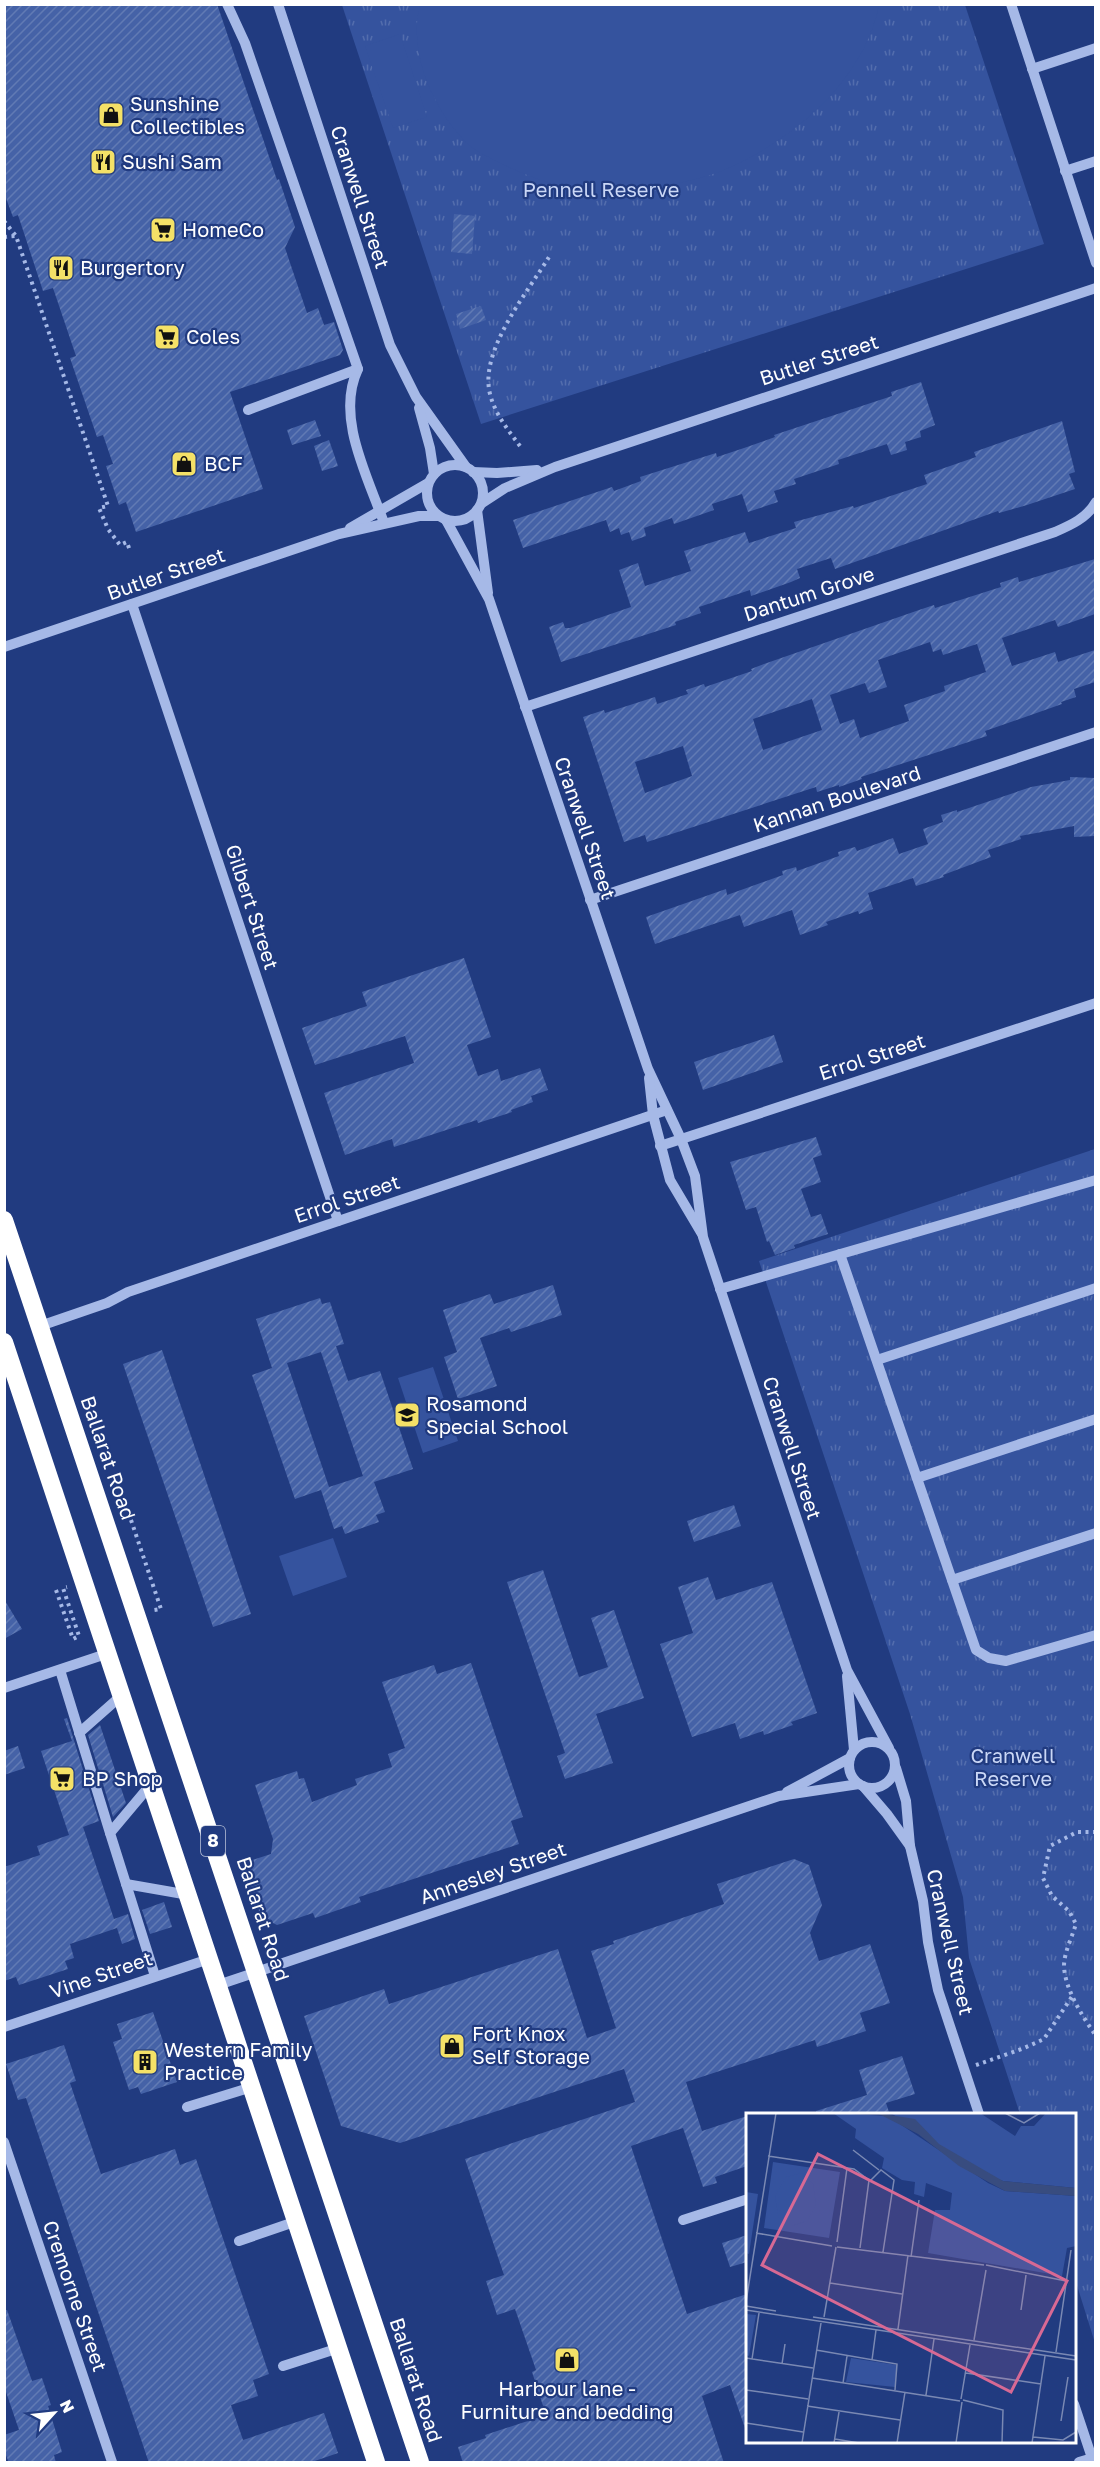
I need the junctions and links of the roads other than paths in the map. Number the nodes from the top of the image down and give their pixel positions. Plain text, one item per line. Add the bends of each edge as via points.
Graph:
1 (227, 4) edge
2 (278, 4) edge
3 (1011, 4) edge
4 (1095, 48) edge
5 (1032, 69) junction
6 (1095, 161) edge
7 (1065, 171) junction
8 (1095, 263) edge
9 (1095, 288) edge
10 (358, 369) junction
11 (416, 397) junction
12 (248, 410) dead end
13 (555, 467) junction
14 (470, 469) junction
15 (431, 479) junction
16 (480, 507) junction
17 (1094, 508) edge
18 (380, 510) junction
19 (442, 518) junction
20 (384, 523) junction
21 (339, 534) junction
22 (489, 599) junction
23 (132, 604) junction
24 (4, 646) edge
25 (525, 707) junction
26 (1095, 732) edge
27 (590, 900) junction
28 (1095, 1002) edge
29 (648, 1069) junction
30 (667, 1110) junction
31 (652, 1116) junction
32 (681, 1139) junction
33 (660, 1146) junction
34 (1095, 1180) edge
35 (4, 1220) edge
36 (338, 1221) junction
37 (703, 1237) junction
38 (840, 1254) junction
39 (1095, 1288) edge
40 (720, 1289) junction
41 (40, 1326) junction
42 (4, 1342) edge
43 (877, 1360) junction
44 (1095, 1419) edge
45 (917, 1478) junction
46 (1095, 1533) edge
47 (952, 1580) junction
48 (1095, 1635) edge
49 (109, 1653) junction
50 (60, 1670) junction
51 (847, 1670) junction
52 (4, 1688) edge
53 (122, 1695) junction
54 (79, 1733) junction
55 (889, 1748) junction
56 (852, 1754) junction
57 (896, 1768) junction
58 (152, 1783) junction
59 (861, 1785) junction
60 (779, 1796) junction
61 (110, 1833) junction
62 (910, 1846) junction
63 (126, 1884) junction
64 (189, 1895) junction
65 (209, 1959) junction
66 (256, 1972) junction
67 (155, 1976) junction
68 (218, 1985) junction
69 (4, 2027) edge
70 (252, 2087) junction
71 (187, 2107) dead end
72 (978, 2113) edge
73 (4, 2142) edge
74 (746, 2199) edge
75 (683, 2220) dead end
76 (297, 2221) junction
77 (239, 2241) dead end
78 (339, 2348) junction
79 (283, 2366) dead end
80 (1076, 2409) edge
81 (1094, 2457) edge
82 (372, 2461) edge
83 (112, 2463) edge
84 (420, 2463) edge
85 (1079, 2463) edge

1 - 10 street via 245,43
2 - 11 street, Cranwell Street via 390,345
3 - 5 street
4 - 5 street
5 - 7 street
6 - 7 street
7 - 8 street
9 - 13 street, Butler Street
10 - 12 street
10 - 18 street via 352,381 351,420
11 - 14 street, Cranwell Street
11 - 15 street, Cranwell Street via 426,429
13 - 14 street, Butler Street via 525,472
13 - 16 street, Butler Street via 505,488
14 - 15 street via 450,465
14 - 16 street via 482,486
15 - 18 street, Butler Street
15 - 19 street via 428,501
16 - 19 street via 464,520
16 - 22 street, Cranwell Street
17 - 25 street, Dantum Grove via 1074,524 1055,532
18 - 20 street
18 - 21 street, Butler Street
19 - 20 street, Butler Street via 418,516
19 - 22 street, Cranwell Street
20 - 21 street, Butler Street
21 - 23 street, Butler Street
22 - 25 street, Cranwell Street
23 - 24 street, Butler Street
23 - 36 street, Gilbert Street
25 - 27 street, Cranwell Street
26 - 27 street, Kannan Boulevard
27 - 29 street, Cranwell Street
28 - 32 street, Errol Street
29 - 30 street, Cranwell Street
29 - 31 street, Cranwell Street
30 - 31 street, Errol Street
30 - 32 street, Cranwell Street
31 - 33 street, Cranwell Street
31 - 36 street, Errol Street
32 - 33 street, Errol Street
32 - 37 street, Cranwell Street via 695,1176
33 - 37 street, Cranwell Street via 670,1180
34 - 38 street
35 - 41 highway, Ballarat Road / 8
36 - 41 street, Errol Street
37 - 40 street, Cranwell Street
38 - 40 street
38 - 43 street
39 - 43 street
40 - 51 street, Cranwell Street
41 - 66 highway, Ballarat Road / 8
42 - 49 highway, 8
43 - 45 street
44 - 45 street
45 - 47 street
46 - 47 street
47 - 48 street via 976,1650 989,1658 1006,1661
49 - 50 street
49 - 53 highway, 8
50 - 52 street
50 - 54 street
51 - 55 street, Cranwell Street
51 - 56 street, Cranwell Street
53 - 54 street
53 - 58 highway, 8
54 - 61 street
55 - 56 street via 875,1741 867,1742
55 - 57 street
56 - 59 street via 850,1773
56 - 60 street, Annesley Street
57 - 59 street via 884,1785
57 - 62 street, Cranwell Street via 906,1801
58 - 61 street
58 - 64 highway, 8
59 - 60 street, Annesley Street
59 - 62 street, Cranwell Street
60 - 66 street, Annesley Street
61 - 63 street
62 - 72 street, Cranwell Street via 938,1990
63 - 64 street
63 - 67 street
64 - 65 highway, 8
65 - 67 street, Vine Street
65 - 68 highway, 8
66 - 68 street, Annesley Street
66 - 84 highway, Ballarat Road / 8
67 - 69 street, Vine Street
68 - 70 highway, 8
70 - 71 street
70 - 76 highway, 8
73 - 83 street, Cremorne Street
74 - 75 street
76 - 77 street
76 - 78 highway, 8
78 - 79 street
78 - 82 highway, 8
80 - 81 street
81 - 85 street

